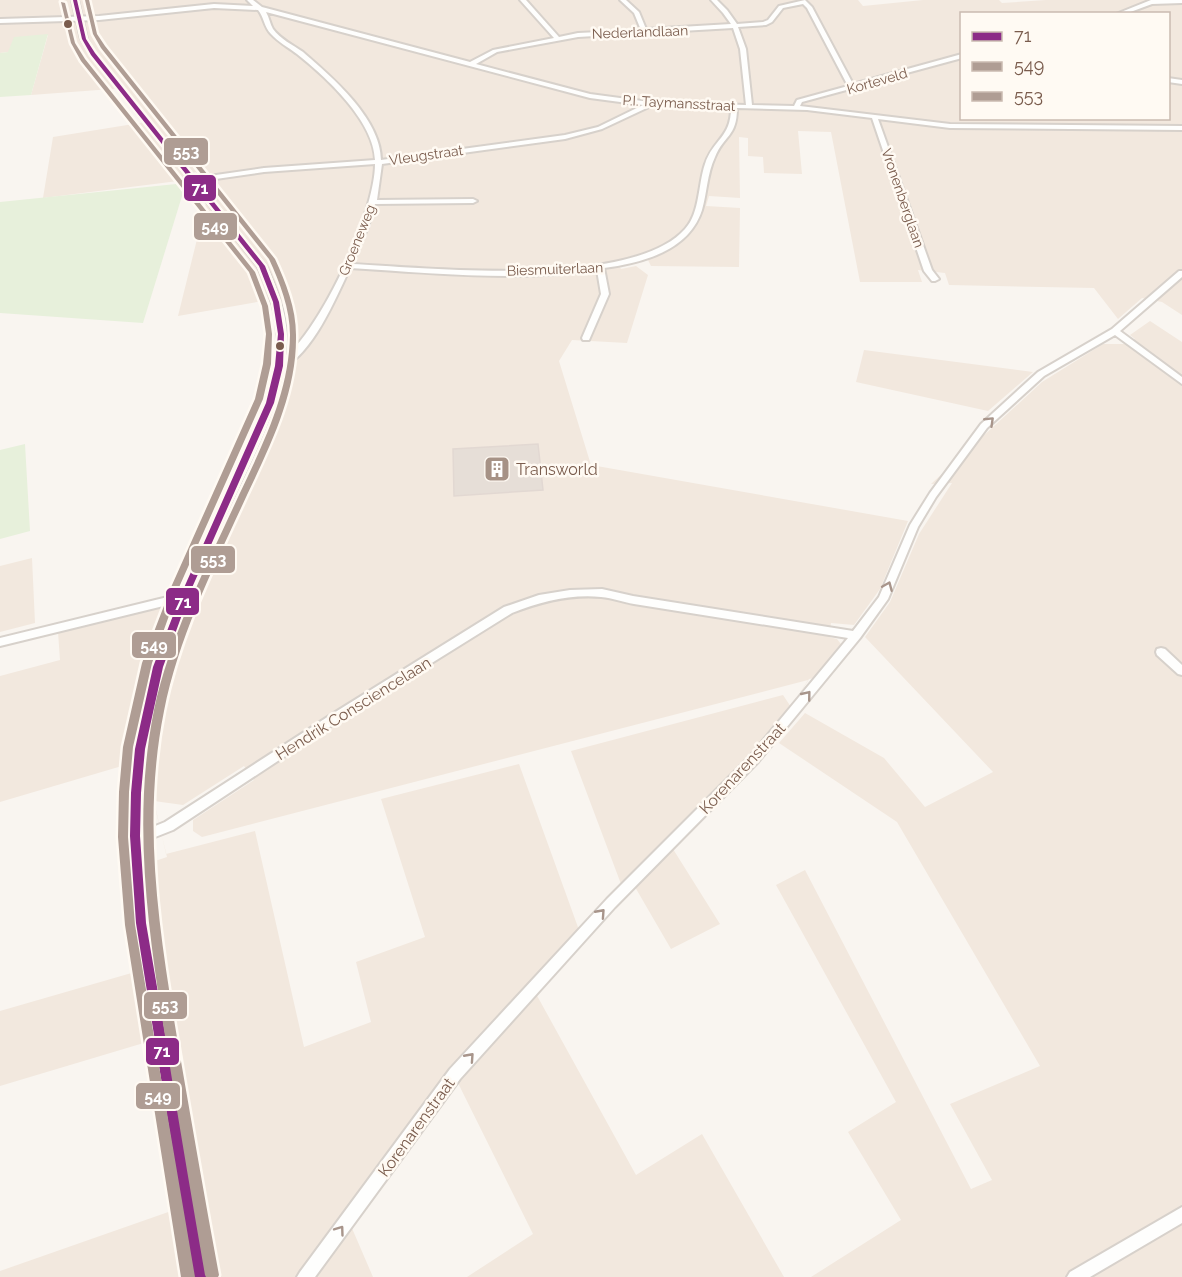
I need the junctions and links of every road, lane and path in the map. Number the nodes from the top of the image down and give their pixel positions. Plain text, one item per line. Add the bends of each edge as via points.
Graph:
1 (75, 0) edge
2 (250, 0) edge
3 (523, 0) edge
4 (623, 0) edge
5 (714, 0) edge
6 (803, 1) edge
7 (1182, 1) edge
8 (258, 8) junction
9 (1124, 12) edge
10 (79, 19) junction
11 (0, 21) edge
12 (738, 27) junction
13 (644, 31) junction
14 (558, 38) junction
15 (960, 57) edge
16 (471, 64) junction
17 (852, 88) junction
18 (650, 104) junction
19 (734, 106) junction
20 (749, 107) junction
21 (796, 108) junction
22 (874, 116) junction
23 (1182, 128) edge
24 (378, 162) junction
25 (195, 180) junction
26 (472, 201) dead end
27 (373, 202) junction
28 (347, 266) junction
29 (601, 269) junction
30 (1182, 273) edge
31 (935, 279) dead end
32 (1115, 331) junction
33 (586, 338) dead end
34 (280, 366) junction
35 (1182, 381) edge
36 (184, 597) junction
37 (856, 635) junction
38 (0, 642) edge
39 (1161, 651) dead end
40 (1182, 671) edge
41 (135, 840) junction
42 (1182, 1215) edge
43 (200, 1277) edge
44 (305, 1277) edge
45 (1075, 1277) edge

1 - 10 street
2 - 8 street, Groeneweg
3 - 14 street
4 - 13 street via 636,12
5 - 12 street
6 - 12 street, Nederlandlaan via 781,7 764,24
6 - 17 street
7 - 9 street via 1151,2
8 - 10 street, P.I. Taymansstraat via 186,8
8 - 16 street, P.I. Taymansstraat
8 - 24 street, Groeneweg via 276,36 295,49 352,105 375,138
10 - 11 street, P.I. Taymansstraat
10 - 25 street via 93,54
12 - 13 street, Nederlandlaan
12 - 20 street
13 - 14 street, Nederlandlaan
14 - 16 street, Nederlandlaan via 488,53
15 - 17 street, Korteveld
16 - 18 street, P.I. Taymansstraat via 590,96
17 - 21 street, Korteveld via 799,101
18 - 19 street, P.I. Taymansstraat
18 - 24 street, Vleugstraat via 600,128 565,136
19 - 20 street, P.I. Taymansstraat
19 - 29 street, Biesmuiterlaan via 731,133 711,156 699,206 688,230 674,244 641,260
20 - 21 street, P.I. Taymansstraat
21 - 22 street, P.I. Taymansstraat
22 - 23 street, P.I. Taymansstraat via 950,126
22 - 31 street, Vronenberglaan via 928,272
24 - 25 street, Vleugstraat via 264,170
24 - 27 street, Groeneweg
25 - 34 street via 262,266 277,298 282,332
26 - 27 street
27 - 28 street, Groeneweg
28 - 29 street, Biesmuiterlaan via 434,272
28 - 34 street, Groeneweg via 330,302 296,355
29 - 33 street via 605,294
30 - 32 street, Korenarenstraat
32 - 35 street
37 -> 32 street, Korenarenstraat via 883,599 918,519 955,461 984,426 1041,374
34 - 36 street via 270,404
36 - 38 street
36 - 41 street via 148,706 138,775
37 - 41 street, Hendrik Consciencelaan via 577,593 536,598 508,610 333,718 169,826
44 -> 37 street, Korenarenstraat via 455,1074 611,903 754,759
39 - 40 street
41 - 43 street via 143,945
42 - 45 street

